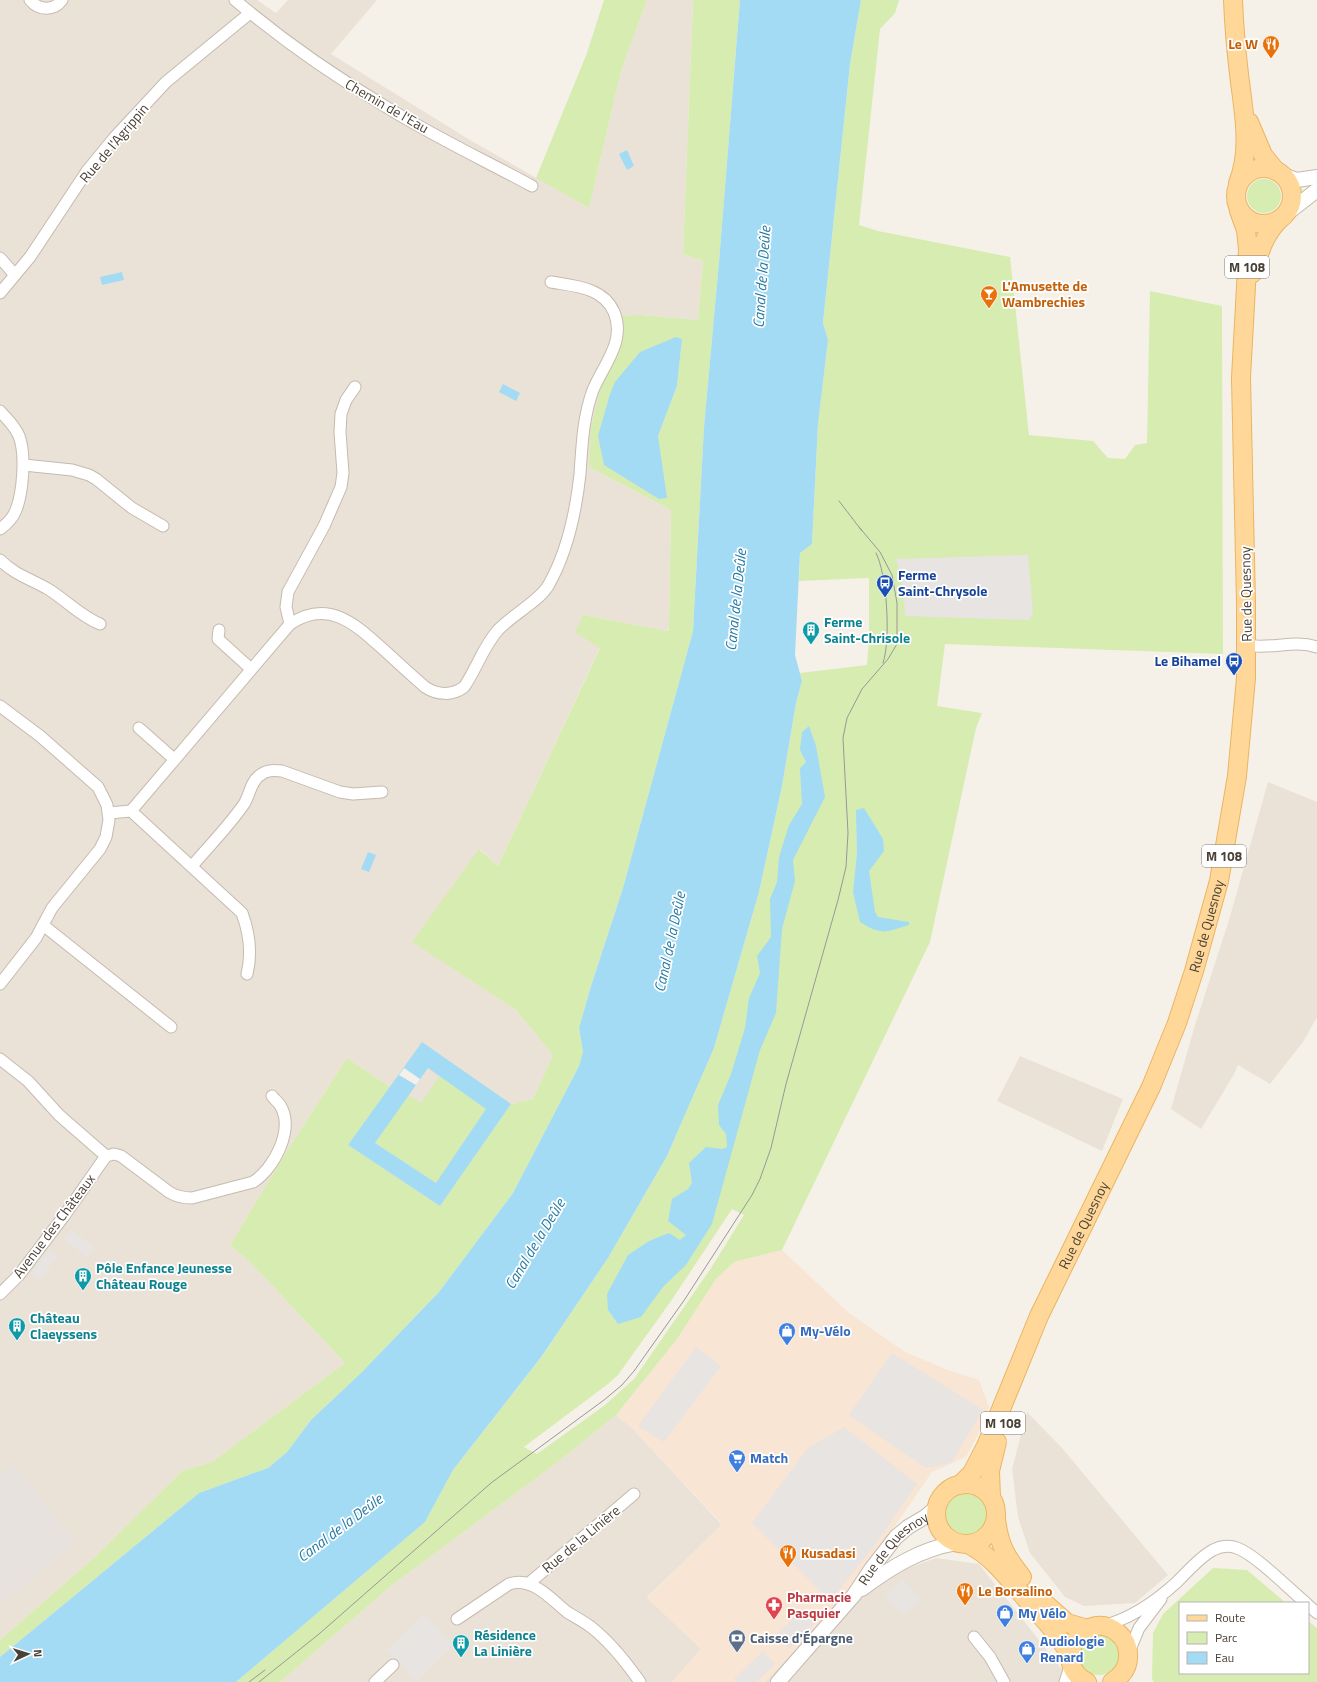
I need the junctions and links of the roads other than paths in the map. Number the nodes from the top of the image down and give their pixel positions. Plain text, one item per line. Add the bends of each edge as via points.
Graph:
1 (30, 0) edge
2 (62, 0) edge
3 (235, 0) edge
4 (1234, 0) edge
5 (250, 13) junction
6 (1243, 104) junction
7 (1280, 173) junction
8 (1317, 177) edge
9 (1238, 183) junction
10 (532, 186) dead end
11 (1317, 190) edge
12 (1239, 211) junction
13 (1282, 218) junction
14 (0, 258) edge
15 (15, 275) junction
16 (551, 282) dead end
17 (0, 293) edge
18 (1244, 325) junction
19 (355, 387) dead end
20 (0, 411) edge
21 (24, 465) junction
22 (163, 526) dead end
23 (0, 529) edge
24 (0, 560) edge
25 (100, 624) dead end
26 (290, 624) junction
27 (219, 630) dead end
28 (1246, 645) junction
29 (1317, 647) edge
30 (251, 669) junction
31 (0, 706) edge
32 (139, 728) dead end
33 (174, 759) junction
34 (382, 792) dead end
35 (131, 811) junction
36 (109, 813) junction
37 (192, 866) junction
38 (43, 925) junction
39 (247, 974) dead end
40 (0, 984) edge
41 (171, 1028) dead end
42 (0, 1059) edge
43 (272, 1096) dead end
44 (106, 1156) junction
45 (0, 1294) edge
46 (1026, 1350) junction
47 (960, 1485) junction
48 (634, 1494) dead end
49 (991, 1498) junction
50 (937, 1507) junction
51 (996, 1519) junction
52 (962, 1543) junction
53 (528, 1584) junction
54 (1170, 1588) junction
55 (854, 1595) junction
56 (1305, 1602) edge
57 (1309, 1606) edge
58 (1317, 1613) edge
59 (457, 1619) dead end
60 (1094, 1627) junction
61 (974, 1637) dead end
62 (1128, 1657) junction
63 (1071, 1659) junction
64 (393, 1665) dead end
65 (376, 1682) edge
66 (640, 1682) edge
67 (778, 1682) edge
68 (1004, 1682) edge
69 (1065, 1682) edge
70 (1087, 1682) edge
71 (1112, 1682) edge
72 (1134, 1682) edge

1 - 2 street via 46,9 55,7
3 - 5 street, Chemin de l'Eau
4 - 6 main road via 1235,42
5 - 10 street, Chemin de l'Eau via 305,55 383,106
5 - 15 street, Rue de l'Agrippin via 166,82 114,138 87,171
6 - 7 main road via 1263,155
6 - 9 main road via 1245,161
7 - 8 street via 1297,180
7 - 9 main road via 1268,168 1257,169 1246,174
7 - 13 main road via 1288,182 1292,193 1291,204
9 - 12 main road via 1235,199
11 - 13 street
12 - 13 main road via 1255,224 1267,224
12 - 18 main road, Rue de Quesnoy / M 108 via 1244,221 1247,239
13 - 18 main road, Rue de Quesnoy / M 108 via 1267,234 1257,259
14 - 15 street
15 - 17 street, Rue de l'Agrippin
16 - 26 street via 593,291 605,299 614,311 618,336 589,402 573,513 560,557 543,593 497,632 481,654 464,687 448,693 435,692 425,687 363,630 345,619 330,614 315,614
18 - 28 main road, Rue de Quesnoy / M 108 via 1241,378
19 - 26 street via 346,400 341,414 341,487 324,526 288,592 286,607
20 - 21 street via 19,436
21 - 22 street via 72,470 89,475 132,508
21 - 23 street via 16,510
24 - 25 street via 22,578 46,588 79,613
26 - 30 street
27 - 30 street via 218,640
28 - 29 street via 1258,647 1301,644
28 - 46 main road, Rue de Quesnoy / M 108 via 1240,751 1231,818 1216,894 1194,971 1152,1087 1039,1316
30 - 33 street
31 - 36 street via 40,736 92,781 102,792
32 - 33 street
33 - 35 street
34 - 37 street via 346,793 275,770 265,772 256,779 240,809
35 - 36 street
35 - 37 street
36 - 38 street via 104,843 52,908
37 - 39 street via 242,913 250,942
38 - 40 street
38 - 41 street
42 - 44 street via 28,1081 59,1115
43 - 44 street via 285,1118 284,1139 261,1178 253,1182 184,1198 169,1192 121,1156
44 - 45 street, Avenue des Châteaux via 19,1275
46 - 47 main road, Rue de Quesnoy / M 108 via 983,1454 972,1473
46 - 49 main road, Rue de Quesnoy / M 108 via 991,1466
47 - 49 main road via 977,1486
47 - 50 main road via 946,1492
48 - 53 street, Rue de la Linière
49 - 51 main road via 996,1508
50 - 52 main road via 936,1517 940,1529 946,1536
50 - 55 street, Rue de Quesnoy via 896,1537
51 - 52 main road via 994,1526 978,1542
51 - 60 main road via 998,1537 1004,1551 1033,1591 1063,1621 1074,1626
52 - 55 street, Rue de Quesnoy via 930,1550 905,1560
52 - 63 main road via 984,1553 998,1566 1060,1639
53 - 59 street via 509,1584
53 - 66 street, Rue de la Linière via 597,1632 620,1655
54 - 56 street via 1208,1553 1230,1546 1256,1560
54 - 60 street via 1133,1614 1119,1621
54 - 62 street via 1139,1628
55 - 67 street, Rue de Quesnoy
57 - 58 street
60 - 62 main road via 1111,1628 1120,1634 1126,1643
60 - 63 main road via 1080,1633 1074,1640
61 - 68 street
62 - 71 main road via 1122,1674
62 - 72 main road
63 - 69 street
63 - 70 main road via 1075,1672
64 - 65 street

